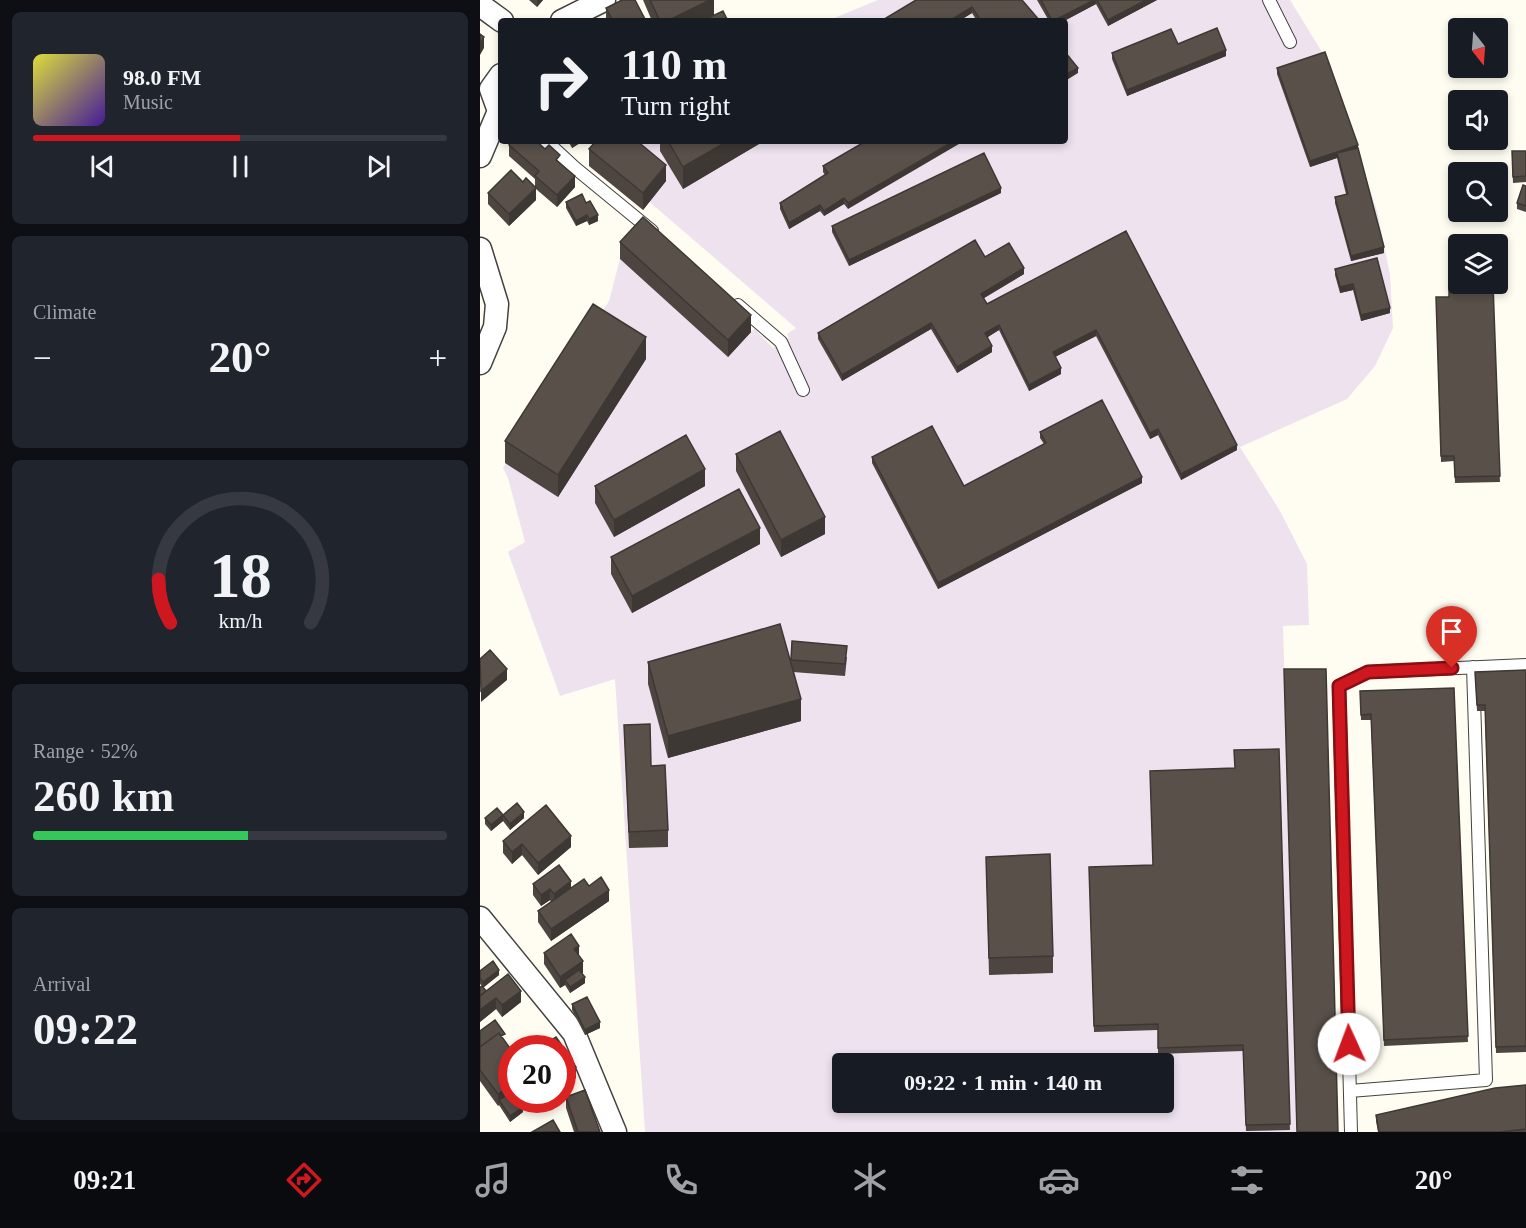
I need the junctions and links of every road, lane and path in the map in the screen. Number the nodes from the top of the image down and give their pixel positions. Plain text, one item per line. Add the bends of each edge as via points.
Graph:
1 (604, 0) edge
2 (1269, 0) edge
3 (480, 5) edge
4 (498, 18) edge
5 (568, 18) edge
6 (1290, 42) dead end
7 (498, 116) edge
8 (549, 144) edge
9 (480, 156) edge
10 (664, 241) edge
11 (480, 249) edge
12 (727, 296) edge
13 (480, 363) edge
14 (803, 390) dead end
15 (1526, 665) edge
16 (1473, 667) junction
17 (480, 918) edge
18 (1350, 1091) junction
19 (615, 1132) edge
20 (1351, 1132) edge

1 - 5 street
2 - 6 lane
3 - 4 street
7 - 9 street
8 - 10 lane
11 - 13 street via 497,304 495,327
12 - 14 lane via 781,342
15 - 16 lane
16 - 18 lane via 1368,672 1339,686
16 - 18 lane via 1486,1080
17 - 19 street via 574,1033
18 - 20 lane

